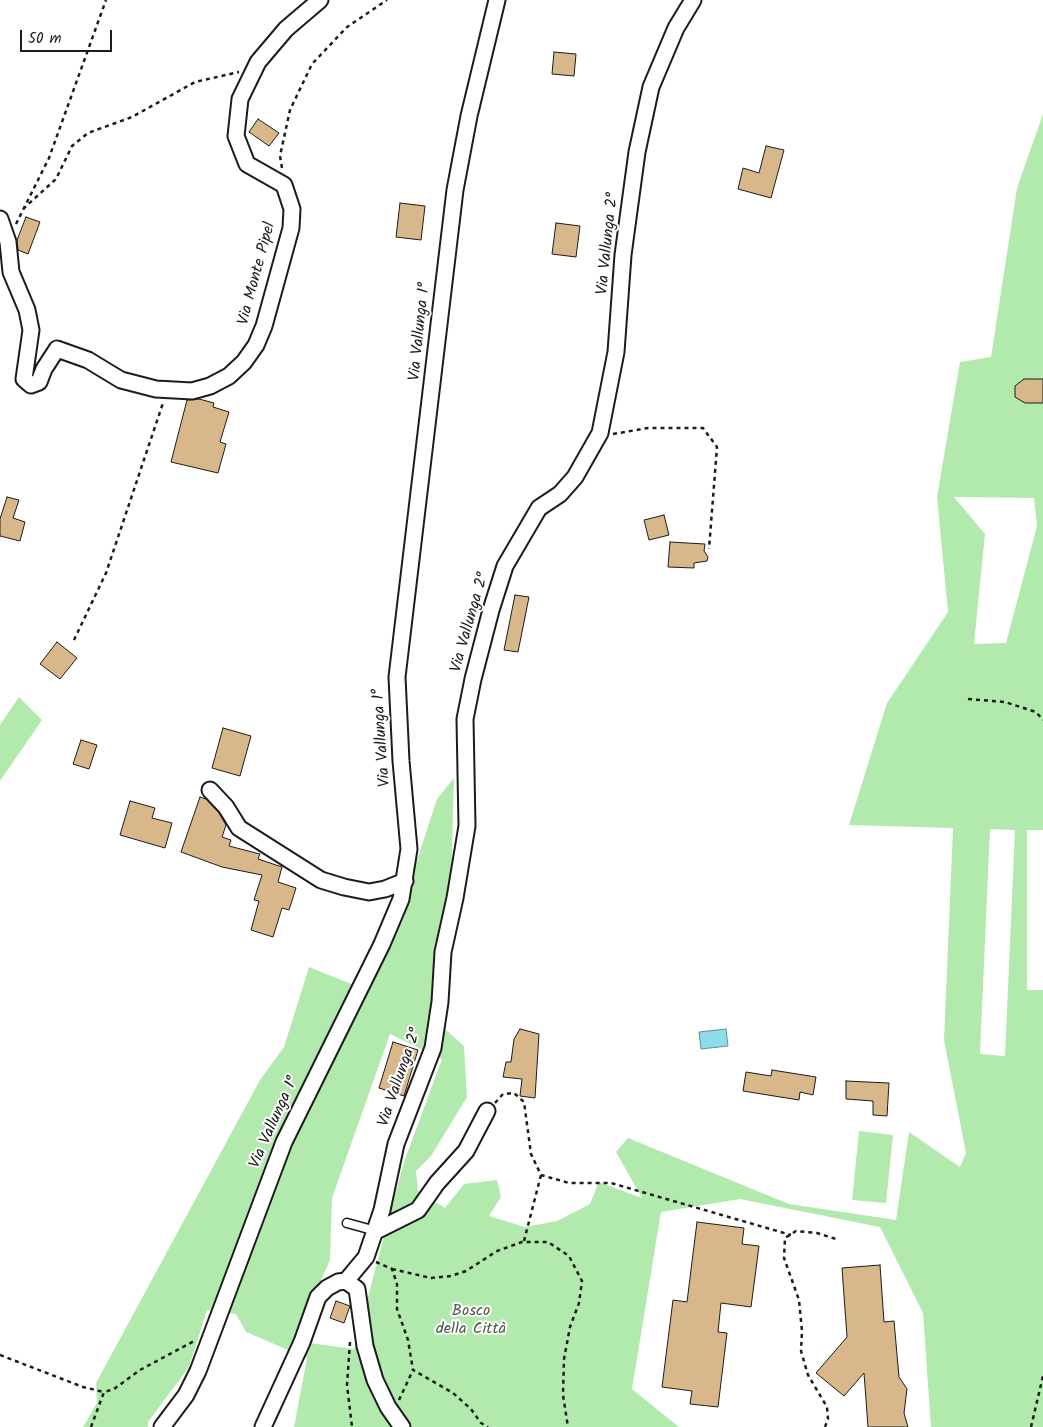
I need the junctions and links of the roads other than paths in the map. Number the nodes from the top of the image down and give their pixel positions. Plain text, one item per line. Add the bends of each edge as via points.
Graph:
1 (320, 0) edge
2 (497, 0) edge
3 (693, 0) edge
4 (0, 219) edge
5 (210, 790) dead end
6 (405, 881) junction
7 (487, 1111) road end
8 (347, 1223) dead end
9 (376, 1231) junction
10 (346, 1281) junction
11 (162, 1427) edge
12 (263, 1427) edge
13 (402, 1427) edge

1 - 4 street, Via Monte Pipel via 286,29 252,70 240,99 236,136 247,164 284,185 292,209 291,228 264,326 256,345 229,376 192,391 156,389 122,380 88,360 57,349 39,382 31,385 24,379 31,330 27,310 11,272 8,242
2 - 6 street, Via Vallunga 1° via 455,190 397,677 409,848
3 - 9 street, Via Vallunga 2° via 676,28 651,87 637,152 623,255 616,352 600,433 575,477 560,494 539,508 505,566 473,678 465,718 467,826 443,952 433,1048 396,1144
5 - 6 street via 239,828 321,880 369,892
6 - 11 street, Via Vallunga 1° via 382,944 284,1142 206,1352 186,1395
7 - 9 street via 466,1151 418,1210
8 - 9 lane
9 - 10 street, Via Vallunga 2° via 366,1257
10 - 12 street via 333,1285 318,1297 302,1342
10 - 13 street via 357,1289 375,1380

